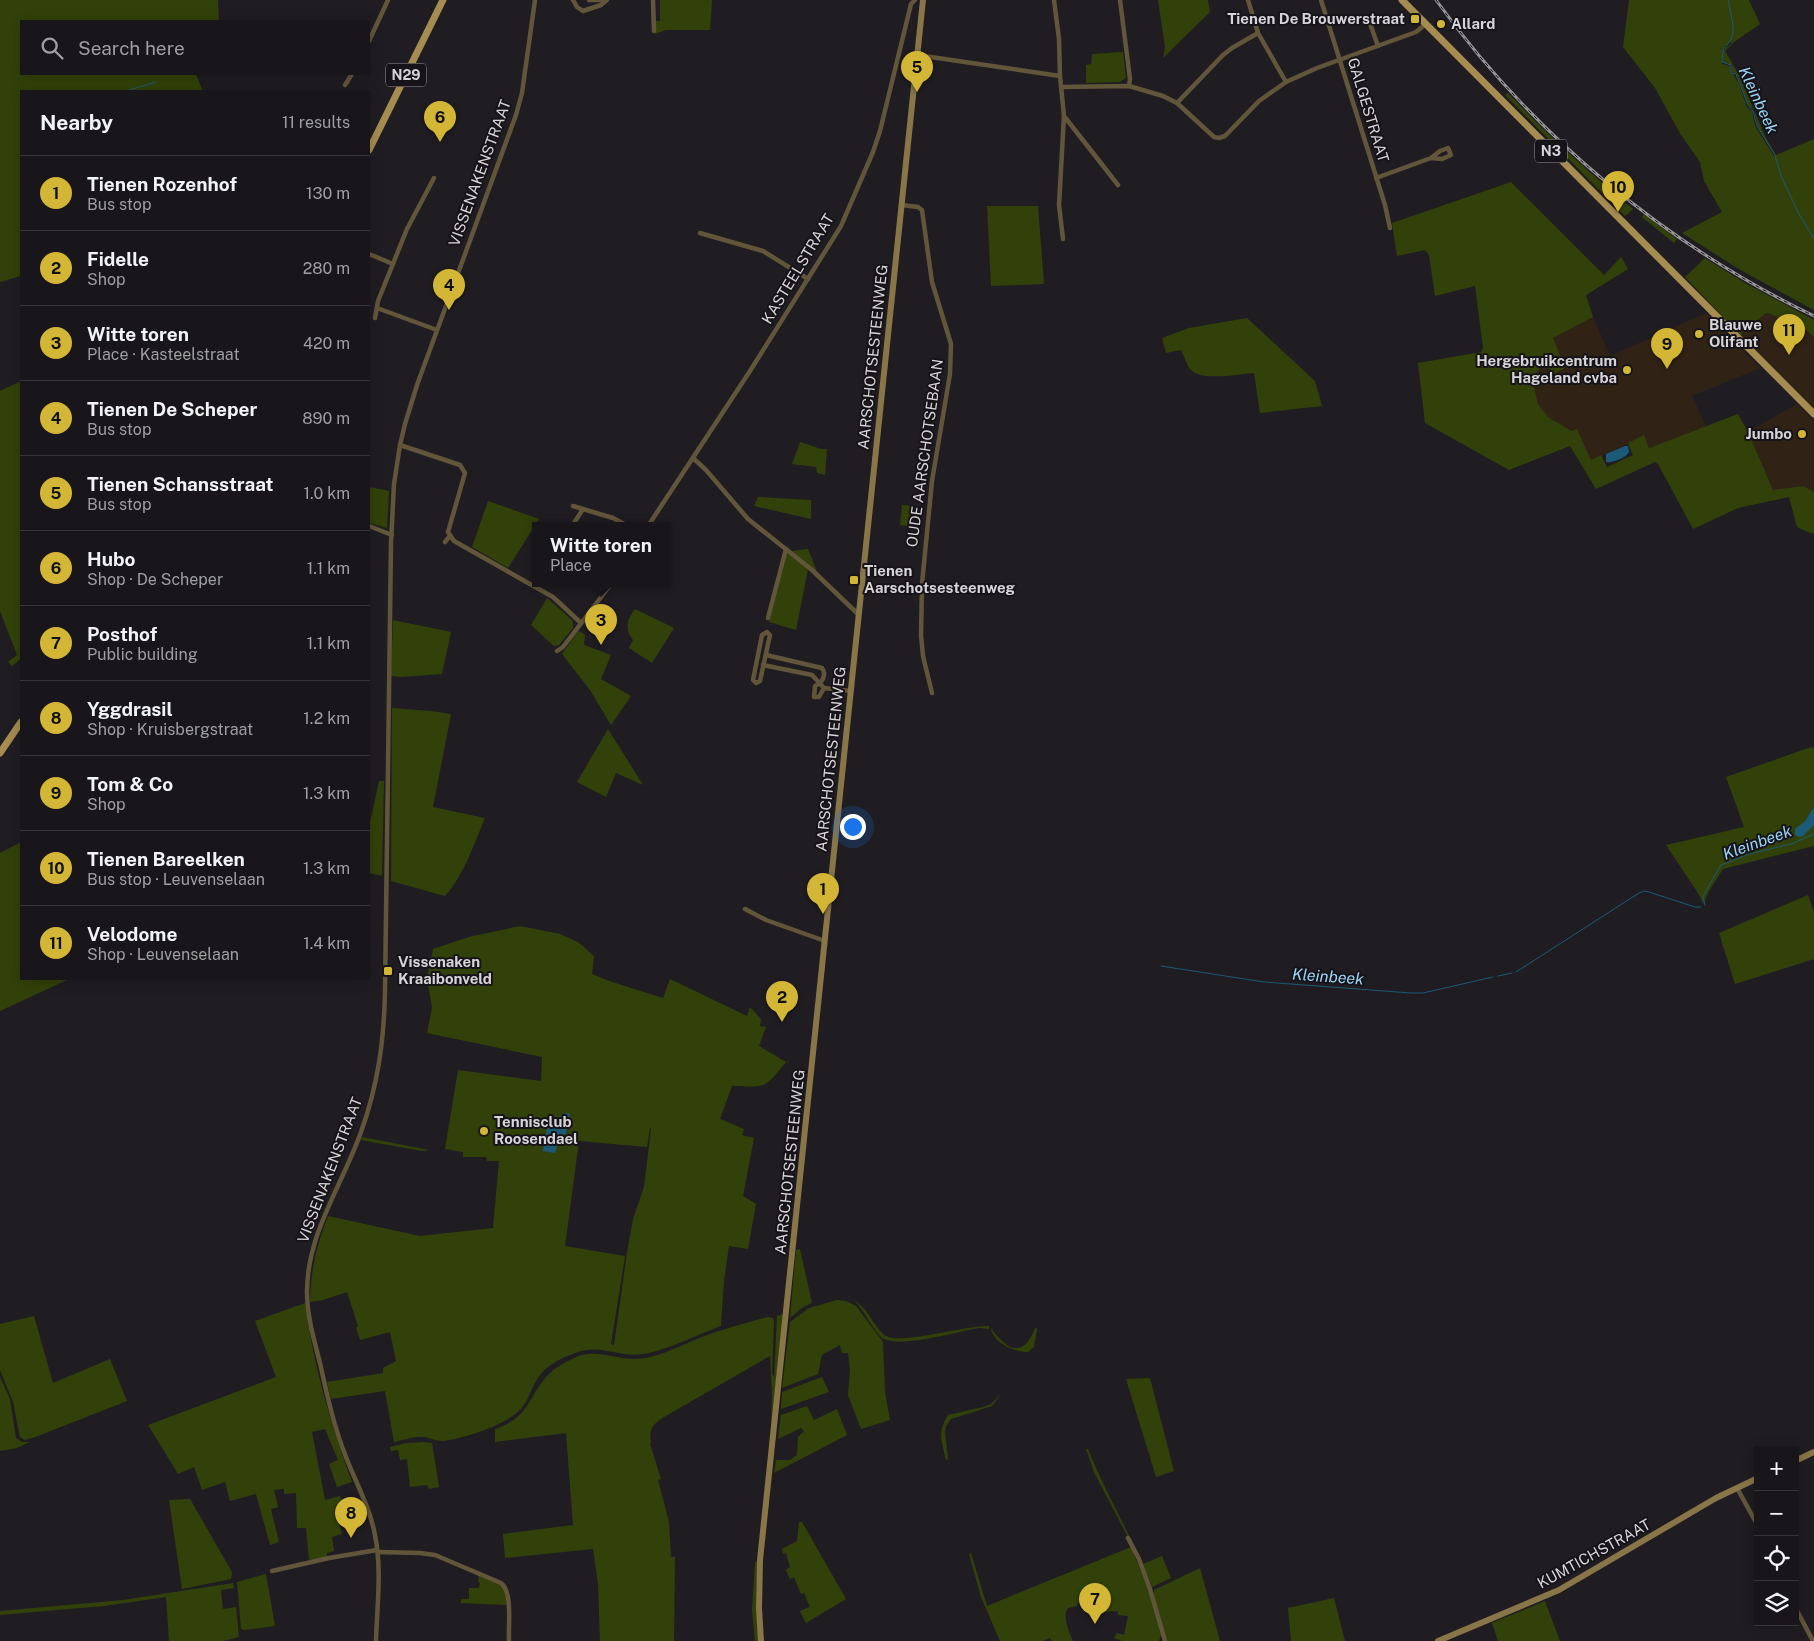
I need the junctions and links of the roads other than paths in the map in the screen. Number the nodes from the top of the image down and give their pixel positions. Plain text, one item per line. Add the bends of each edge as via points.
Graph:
1 (388, 0) edge
2 (443, 0) edge
3 (536, 0) edge
4 (573, 0) edge
5 (589, 0) edge
6 (606, 0) edge
7 (653, 0) edge
8 (915, 0) edge
9 (923, 0) edge
10 (1054, 0) edge
11 (1120, 0) edge
12 (1248, 0) edge
13 (1321, 0) edge
14 (1402, 0) edge
15 (1368, 18) dead end
16 (1426, 24) junction
17 (654, 31) dead end
18 (1258, 33) junction
19 (370, 39) edge
20 (1378, 46) junction
21 (917, 55) junction
22 (1340, 60) junction
23 (351, 75) edge
24 (1060, 76) junction
25 (1286, 82) junction
26 (345, 85) dead end
27 (1129, 86) junction
28 (1061, 87) junction
29 (1176, 102) junction
30 (1064, 116) junction
31 (370, 148) edge
32 (1431, 158) dead end
33 (434, 178) dead end
34 (1376, 178) junction
35 (1118, 185) dead end
36 (902, 205) junction
37 (1390, 228) dead end
38 (700, 233) dead end
39 (1063, 239) dead end
40 (370, 254) edge
41 (393, 264) junction
42 (808, 279) junction
43 (377, 308) junction
44 (375, 318) dead end
45 (437, 330) junction
46 (1814, 414) edge
47 (400, 445) junction
48 (693, 458) junction
49 (573, 506) dead end
50 (583, 509) junction
51 (575, 522) edge
52 (620, 522) edge
53 (651, 522) edge
54 (370, 526) edge
55 (392, 535) junction
56 (450, 536) junction
57 (445, 542) dead end
58 (786, 549) junction
59 (532, 582) edge
60 (539, 587) edge
61 (609, 587) edge
62 (859, 615) junction
63 (768, 618) dead end
64 (581, 623) junction
65 (557, 651) dead end
66 (766, 655) junction
67 (764, 665) junction
68 (822, 686) junction
69 (851, 692) junction
70 (932, 693) dead end
71 (20, 723) edge
72 (0, 753) edge
73 (745, 909) dead end
74 (825, 942) junction
75 (1814, 1452) edge
76 (1799, 1459) edge
77 (1754, 1480) edge
78 (1736, 1487) junction
79 (1754, 1519) edge
80 (1128, 1538) dead end
81 (378, 1551) junction
82 (272, 1571) dead end
83 (1799, 1615) edge
84 (376, 1641) edge
85 (508, 1641) edge
86 (762, 1641) edge
87 (1165, 1641) edge
88 (1438, 1641) edge
89 (1813, 1641) edge

1 - 19 street
2 - 31 main road, N29
3 - 45 street, VISSENAKENSTRAAT via 516,115
4 - 6 street via 583,11
5 - 6 street
7 - 17 street
8 - 42 street, KASTEELSTRAAT via 911,4 873,152 841,226
9 - 21 main road, AARSCHOTSESTEENWEG
10 - 24 street
11 - 27 street
12 - 18 street
13 - 22 street, GALGESTRAAT
14 - 16 main road, N3
15 - 20 street
16 - 20 street via 1416,32
16 - 46 main road, N3
18 - 25 street
18 - 29 street via 1222,55
20 - 22 street
21 - 24 street
21 - 36 main road, AARSCHOTSESTEENWEG
22 - 25 street
22 - 34 street, GALGESTRAAT
23 - 26 street
24 - 28 street
25 - 29 street via 1259,101 1225,136 1219,138 1208,133
27 - 28 street
27 - 29 street
28 - 30 street
30 - 35 street
30 - 39 street via 1059,189
32 - 34 street
33 - 41 street via 415,211
34 - 37 street, GALGESTRAAT
36 - 62 main road, AARSCHOTSESTEENWEG
36 - 70 street, OUDE AARSCHOTSEBAAN via 922,210 932,282 951,344 950,374 932,481 922,584 921,635
38 - 42 street via 763,251
40 - 41 street
41 - 43 street
42 - 48 street, KASTEELSTRAAT
43 - 44 street
43 - 45 street
45 - 47 street, VISSENAKENSTRAAT
47 - 55 street, VISSENAKENSTRAAT via 394,484
47 - 56 street via 464,469 448,526
48 - 53 street, KASTEELSTRAAT
48 - 58 street via 748,519
49 - 50 street
50 - 51 street
50 - 52 street
54 - 55 street
55 - 81 street, VISSENAKENSTRAAT via 383,1038 377,1080 360,1134 311,1253 307,1292 310,1322 332,1414 368,1510
56 - 57 street
56 - 59 street
58 - 62 street
58 - 63 street
60 - 64 street
61 - 64 street
62 - 69 main road, AARSCHOTSESTEENWEG
64 - 65 street
66 - 67 street
66 - 67 street via 770,636 766,632 762,635 753,680 756,683 760,681
66 - 68 street via 822,668
67 - 68 street via 812,675
68 - 69 street
69 - 74 main road, AARSCHOTSESTEENWEG
71 - 72 main road
73 - 74 street
74 - 86 main road, AARSCHOTSESTEENWEG via 760,1560
75 - 76 main road
77 - 78 main road, KUMTICHSTRAAT
78 - 79 street
78 - 88 main road, KUMTICHSTRAAT via 1559,1590
80 - 87 street via 1147,1580
81 - 82 street
81 - 84 street, VISSENAKENSTRAAT
81 - 85 street via 435,1555 501,1583 508,1598
83 - 89 street

